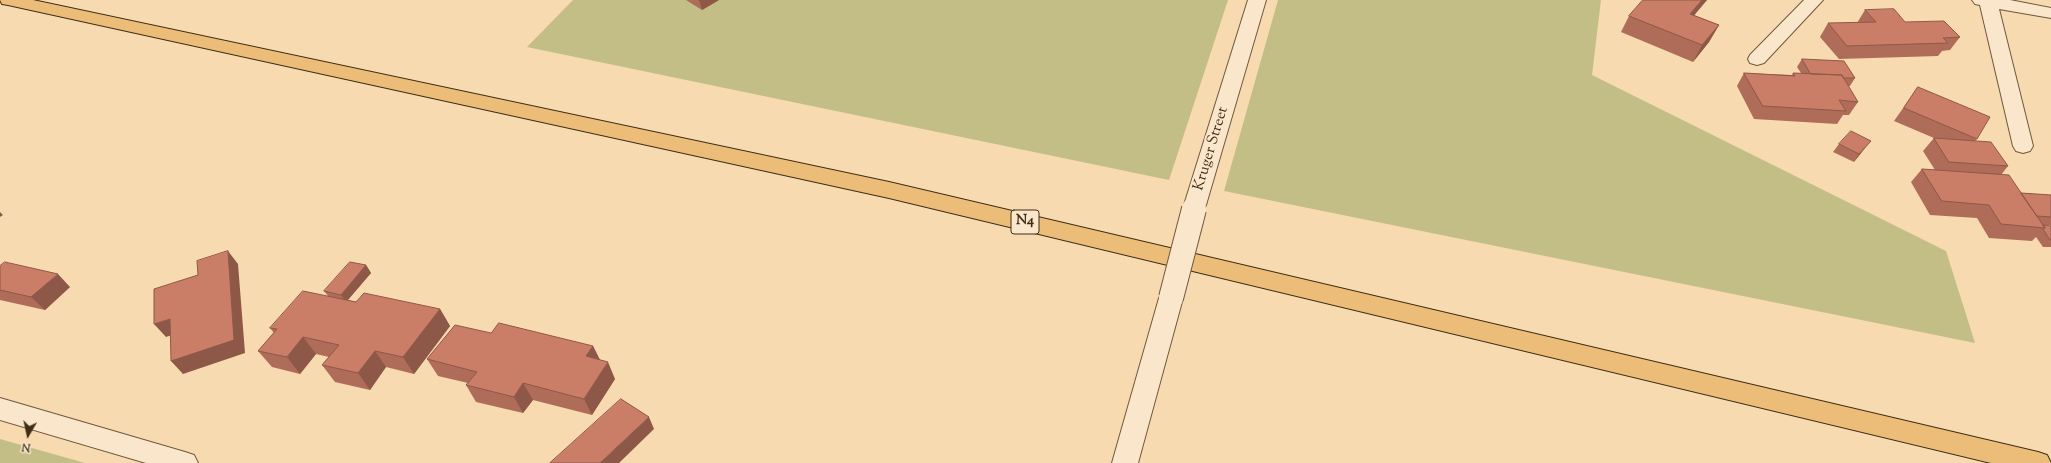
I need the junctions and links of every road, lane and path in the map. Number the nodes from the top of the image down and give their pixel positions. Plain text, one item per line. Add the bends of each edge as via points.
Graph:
1 (8, 0) edge
2 (1257, 0) edge
3 (1814, 0) edge
4 (1984, 1) edge
5 (2051, 13) edge
6 (1757, 59) dead end
7 (2023, 146) dead end
8 (0, 409) edge
9 (185, 463) edge
10 (1125, 463) edge
11 (2038, 463) edge

1 - 11 highway, N4 via 889,190
2 - 10 street, Kruger Street, bridge via 1195,205
3 - 6 street
4 - 5 street
4 - 7 street
8 - 9 street

